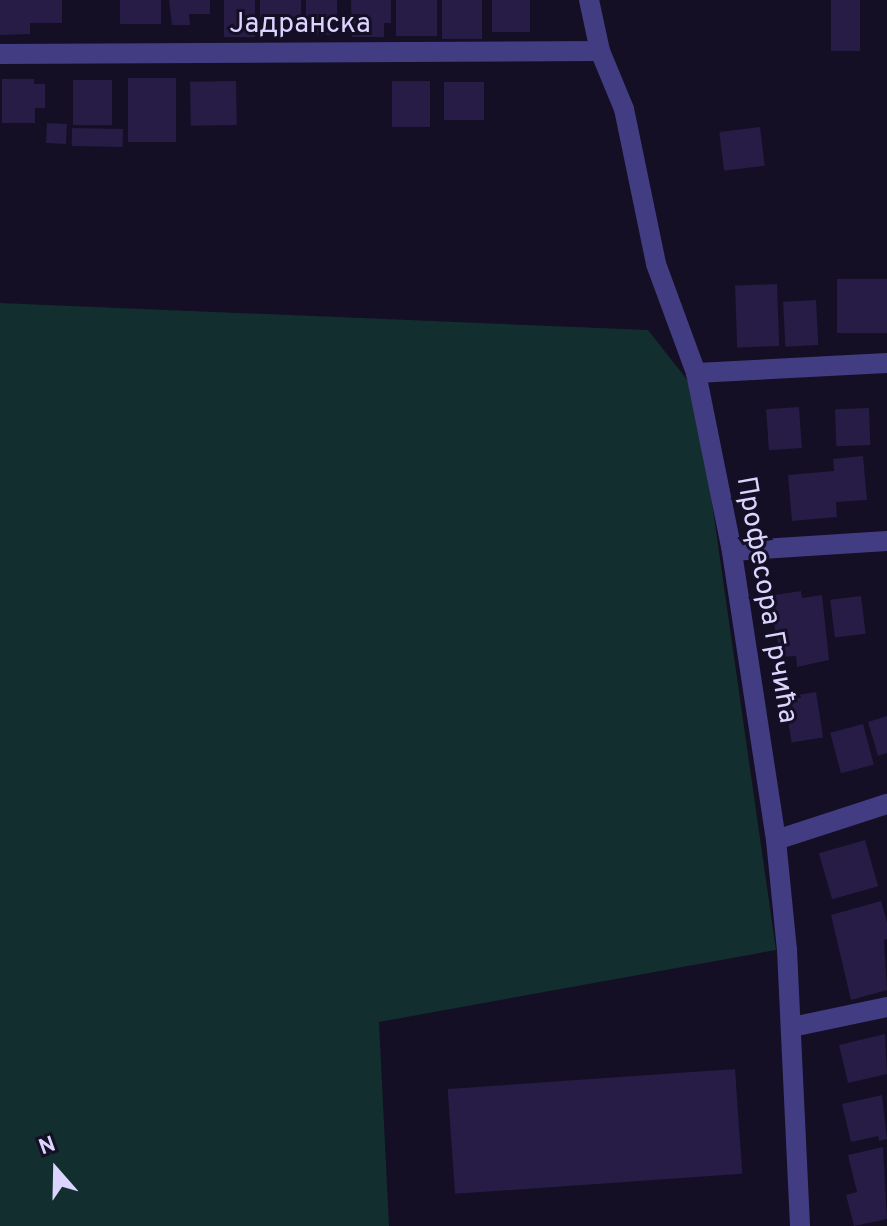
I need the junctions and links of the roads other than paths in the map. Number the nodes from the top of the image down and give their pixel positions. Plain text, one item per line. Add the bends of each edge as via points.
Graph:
1 (589, 0) edge
2 (600, 51) junction
3 (0, 54) edge
4 (887, 363) edge
5 (696, 373) junction
6 (887, 541) edge
7 (732, 551) junction
8 (887, 804) edge
9 (776, 840) junction
10 (887, 1007) edge
11 (792, 1027) junction
12 (800, 1226) edge

1 - 2 street, Професора Грчића
2 - 3 street, Јадранска
2 - 5 street, Професора Грчића via 624,109 656,264
4 - 5 street
5 - 7 street, Професора Грчића
6 - 7 street
7 - 9 street, Професора Грчића
8 - 9 street
9 - 11 street, Професора Грчића
10 - 11 street
11 - 12 street, Професора Грчића

